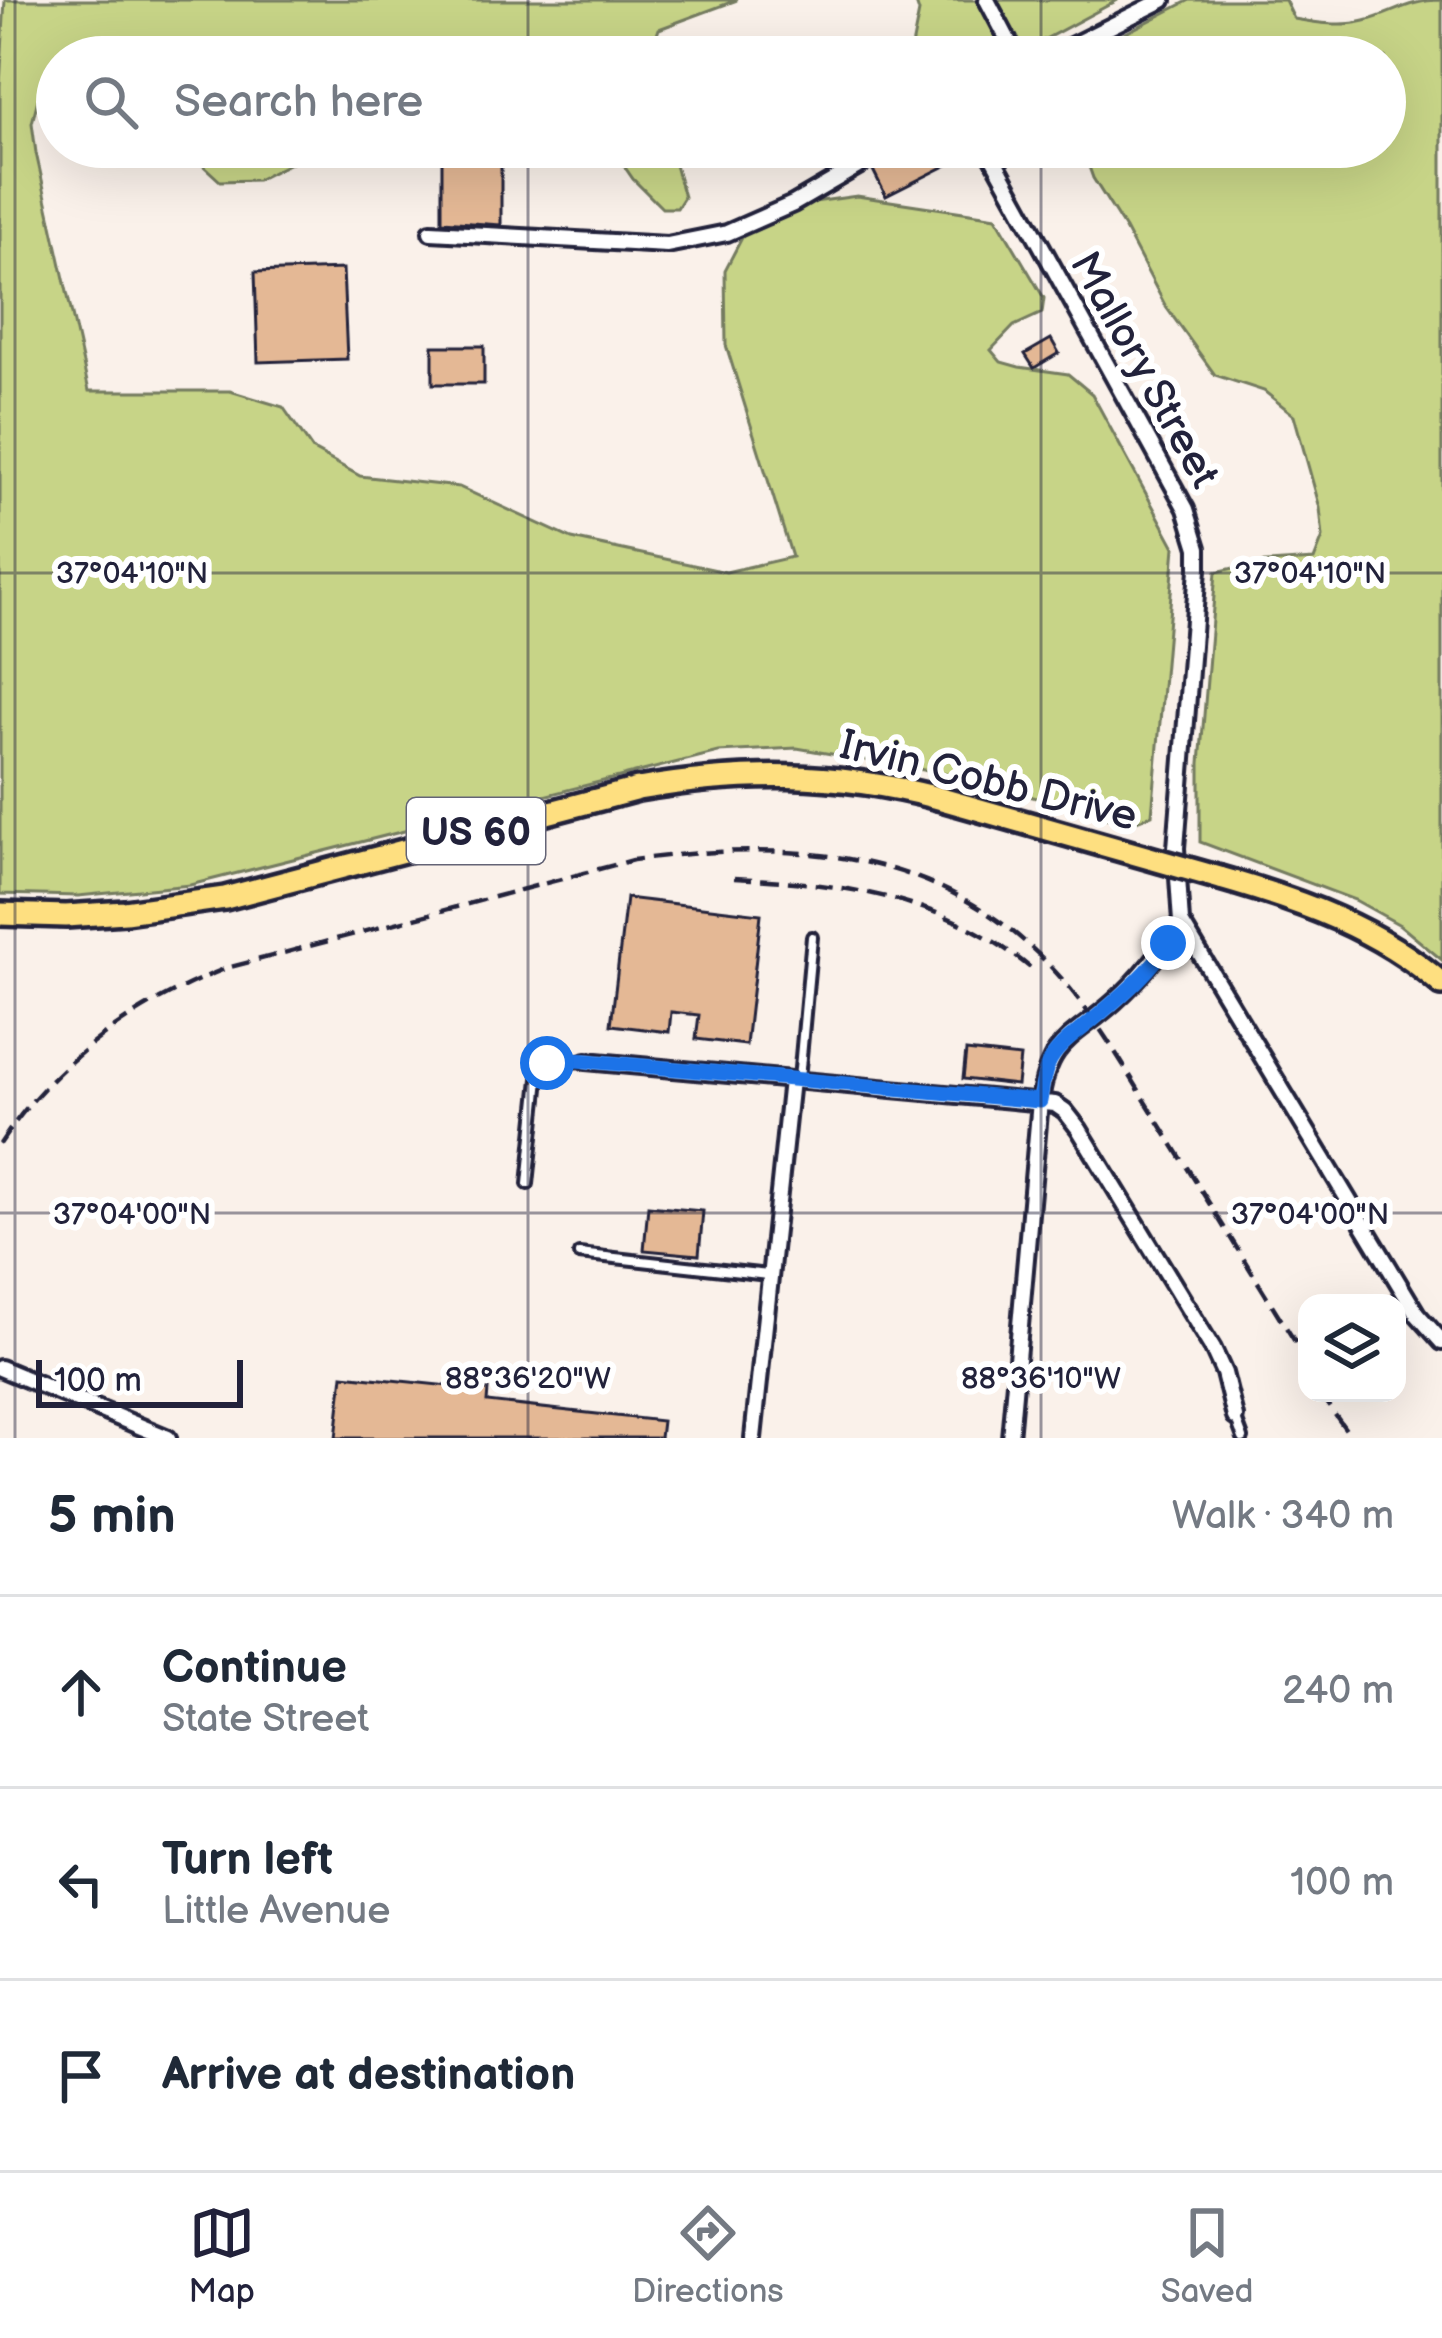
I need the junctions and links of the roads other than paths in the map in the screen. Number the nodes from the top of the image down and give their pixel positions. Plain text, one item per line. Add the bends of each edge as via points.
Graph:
1 (987, 0) edge
2 (1163, 0) edge
3 (1007, 36) edge
4 (1091, 36) edge
5 (854, 168) edge
6 (999, 168) edge
7 (431, 232) dead end
8 (8, 915) edge
9 (1181, 922) junction
10 (812, 937) dead end
11 (1442, 985) edge
12 (586, 1061) joint
13 (795, 1080) junction
14 (1040, 1101) junction
15 (528, 1184) dead end
16 (579, 1254) dead end
17 (772, 1276) junction
18 (1442, 1342) edge
19 (0, 1368) edge
20 (1235, 1417) joint
21 (168, 1438) edge
22 (753, 1438) edge
23 (1010, 1438) edge
24 (1243, 1438) edge

1 - 3 street
2 - 4 street
5 - 7 street via 727,233 667,245
6 - 9 street, Mallory Street via 1165,469 1198,548 1176,848
8 - 11 main road, Irvin Cobb Drive / US 60, bridge via 125,912 225,898 638,789 800,775 938,798 1300,902 1396,950
9 - 14 street via 1153,964 1055,1053
9 - 18 street via 1417,1314
10 - 13 lane
12 - 13 street
12 - 15 lane via 540,1069
13 - 14 street
13 - 17 street
14 - 20 street via 1065,1111 1079,1129 1213,1349
14 - 23 street
16 - 17 lane
17 - 22 street
19 - 21 street
20 - 24 lane

